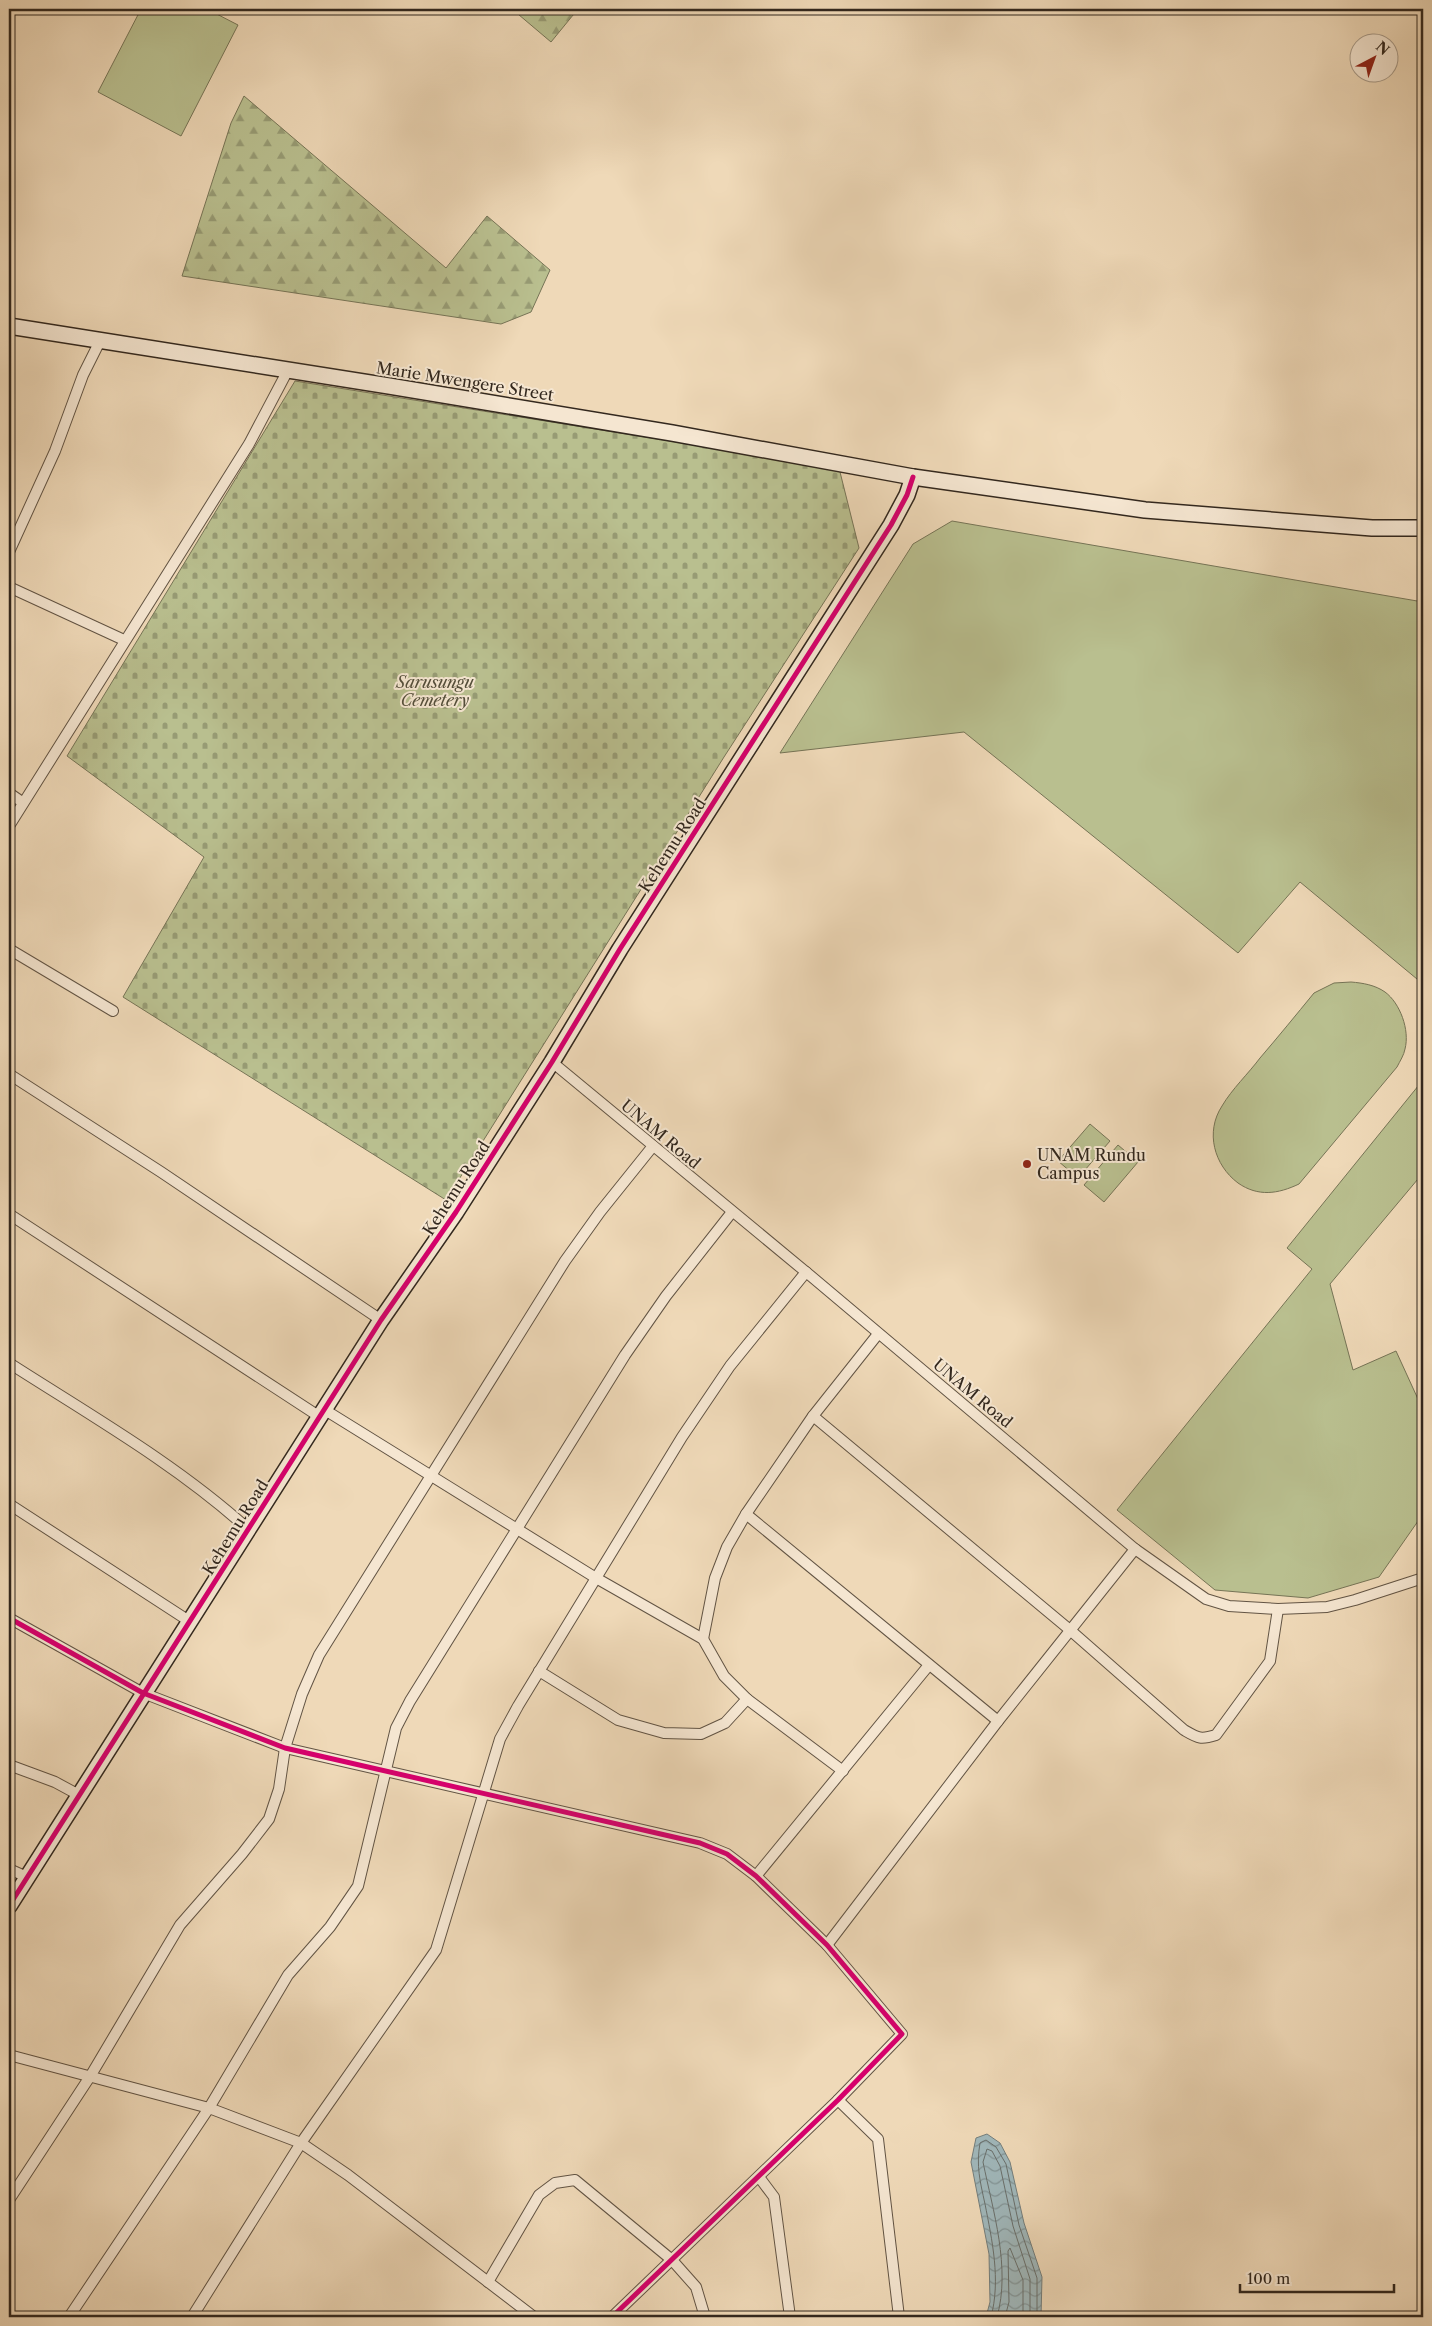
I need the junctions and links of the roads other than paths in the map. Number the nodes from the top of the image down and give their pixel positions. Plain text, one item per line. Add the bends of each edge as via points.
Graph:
1 (9, 326) edge
2 (100, 341) junction
3 (288, 370) junction
4 (913, 477) junction
5 (1423, 528) edge
6 (9, 552) edge
7 (9, 587) edge
8 (124, 640) junction
9 (9, 793) edge
10 (22, 802) junction
11 (9, 826) edge
12 (9, 949) edge
13 (113, 1011) dead end
14 (552, 1062) junction
15 (9, 1074) edge
16 (653, 1146) junction
17 (732, 1212) junction
18 (9, 1214) edge
19 (806, 1272) junction
20 (381, 1320) junction
21 (878, 1334) junction
22 (9, 1363) edge
23 (322, 1413) junction
24 (813, 1416) junction
25 (431, 1476) junction
26 (9, 1504) edge
27 (746, 1514) junction
28 (517, 1528) junction
29 (248, 1529) junction
30 (1135, 1549) junction
31 (596, 1578) junction
32 (1423, 1578) edge
33 (1278, 1609) junction
34 (9, 1618) edge
35 (190, 1621) junction
36 (1070, 1630) junction
37 (703, 1639) junction
38 (929, 1665) junction
39 (539, 1671) junction
40 (143, 1693) junction
41 (747, 1699) junction
42 (998, 1721) junction
43 (285, 1748) junction
44 (9, 1765) edge
45 (387, 1771) junction
46 (842, 1771) junction
47 (484, 1792) junction
48 (79, 1796) junction
49 (9, 1869) edge
50 (756, 1876) junction
51 (27, 1877) junction
52 (9, 1906) edge
53 (827, 1945) junction
54 (9, 2055) edge
55 (91, 2075) junction
56 (838, 2100) junction
57 (209, 2108) junction
58 (301, 2143) junction
59 (759, 2176) junction
60 (9, 2200) edge
61 (672, 2260) junction
62 (488, 2282) junction
63 (69, 2317) edge
64 (192, 2317) edge
65 (534, 2317) edge
66 (612, 2317) edge
67 (705, 2317) edge
68 (790, 2317) edge
69 (899, 2317) edge

1 - 2 street, Marie Mwengere Street
2 - 3 street, Marie Mwengere Street
2 - 6 street
3 - 4 street, Marie Mwengere Street via 672,433
3 - 8 street via 249,444
4 - 5 street, Marie Mwengere Street via 1145,510 1372,528
4 - 14 street, Kehemu Road via 891,525 620,949
7 - 8 street
8 - 10 street via 71,729
9 - 10 street
10 - 11 street
12 - 13 street
14 - 16 street, UNAM Road
14 - 20 street, Kehemu Road via 456,1212
15 - 20 street
16 - 17 street, UNAM Road
16 - 25 street via 565,1261
17 - 19 street, UNAM Road
17 - 28 street via 636,1340
18 - 23 street
19 - 21 street, UNAM Road
19 - 31 street via 730,1366 682,1437
20 - 23 street, Kehemu Road
21 - 24 street
21 - 30 street, UNAM Road
22 - 29 street via 202,1490
23 - 25 street
23 - 29 street, Kehemu Road
24 - 27 street
24 - 36 street
25 - 28 street
25 - 43 street via 319,1655 302,1694
26 - 35 street
27 - 37 street via 727,1547 715,1578
27 - 38 street
28 - 31 street
28 - 45 street via 410,1701 396,1728
29 - 35 street, Kehemu Road
30 - 33 street, UNAM Road via 1206,1599 1229,1606
30 - 36 street
31 - 37 street
31 - 39 street
32 - 33 street, UNAM Road via 1327,1606
33 - 36 street via 1270,1662 1216,1734 1203,1739 1184,1730
34 - 40 street
35 - 40 street, Kehemu Road
36 - 42 street
37 - 41 street via 724,1676
38 - 42 street
38 - 46 street
39 - 41 street via 618,1720 664,1733 701,1734 725,1723
39 - 47 street via 500,1739
40 - 43 street
40 - 48 street, Kehemu Road
41 - 46 street
42 - 53 street
43 - 45 street
43 - 55 street via 279,1789 269,1819 180,1925
44 - 48 street via 55,1782
45 - 47 street
45 - 57 street via 358,1886 330,1927 288,1975
46 - 50 street
47 - 50 street via 700,1843 727,1854
47 - 58 street via 436,1950
48 - 51 street, Kehemu Road
49 - 51 street
50 - 53 street
51 - 52 street, Kehemu Road
53 - 56 street via 902,2034
54 - 55 street
55 - 57 street
55 - 60 street
56 - 59 street
56 - 69 street via 878,2139
57 - 58 street
57 - 63 street
58 - 62 street via 348,2174
58 - 64 street
59 - 61 street
59 - 68 street via 774,2197
61 - 62 street via 575,2180 555,2183 539,2195
61 - 66 street
61 - 67 street via 696,2287
62 - 65 street

